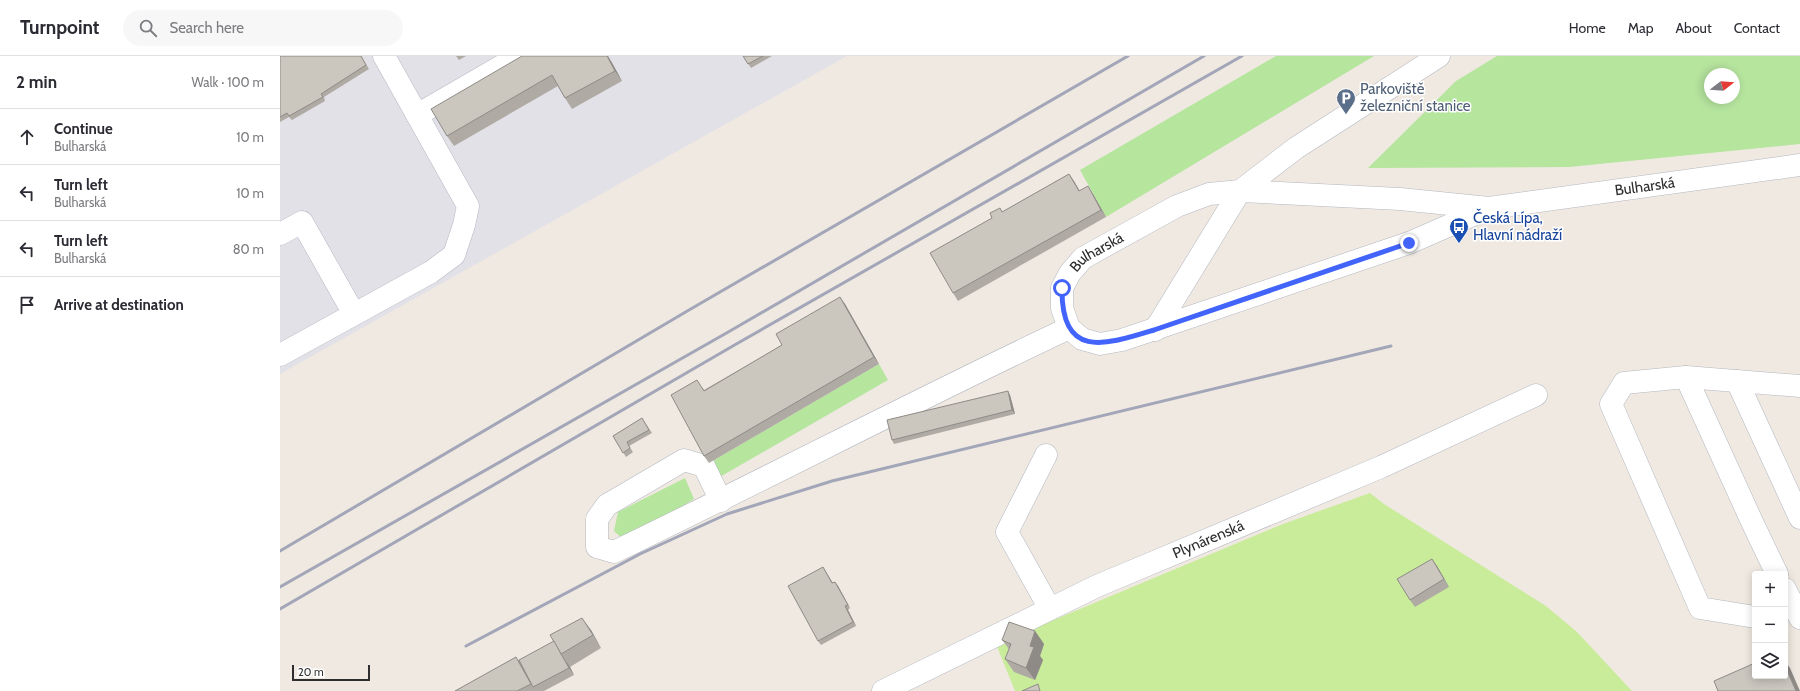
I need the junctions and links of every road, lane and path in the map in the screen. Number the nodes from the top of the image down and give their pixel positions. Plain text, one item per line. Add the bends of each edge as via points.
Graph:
1 (384, 56) edge
2 (519, 56) edge
3 (1439, 56) edge
4 (417, 115) junction
5 (1800, 165) edge
6 (1240, 191) junction
7 (1489, 208) junction
8 (280, 234) edge
9 (354, 314) junction
10 (1069, 328) junction
11 (1154, 330) junction
12 (280, 355) edge
13 (1686, 377) junction
14 (1737, 381) junction
15 (1799, 388) edge
16 (1536, 395) dead end
17 (1046, 455) dead end
18 (721, 501) junction
19 (1800, 518) edge
20 (1776, 571) edge
21 (1788, 599) edge
22 (1050, 609) junction
23 (1752, 617) edge
24 (1794, 618) edge
25 (883, 691) edge

1 - 4 street
2 - 4 street
3 - 6 street via 1296,148
4 - 9 street via 468,206 464,225 454,255 431,272
5 - 7 street, Bulharská
6 - 7 street, Bulharská via 1400,199
6 - 10 street, Bulharská via 1209,194 1177,206 1083,258 1070,273 1062,288 1062,308
6 - 11 street
7 - 11 street, Bulharská via 1409,243
8 - 9 street via 302,222
9 - 12 street
10 - 11 street, Bulharská via 1082,340 1100,344
10 - 18 street via 911,404
13 - 14 street
13 - 20 street
13 - 23 street via 1624,383 1611,404 1700,608
14 - 15 street
14 - 19 street
16 - 22 street, Plynárenská via 1381,467 1104,583
17 - 22 street via 1007,532
18 - 18 street via 614,552 597,547 597,519 607,505 684,460 704,466
21 - 24 street
22 - 25 street, Plynárenská

